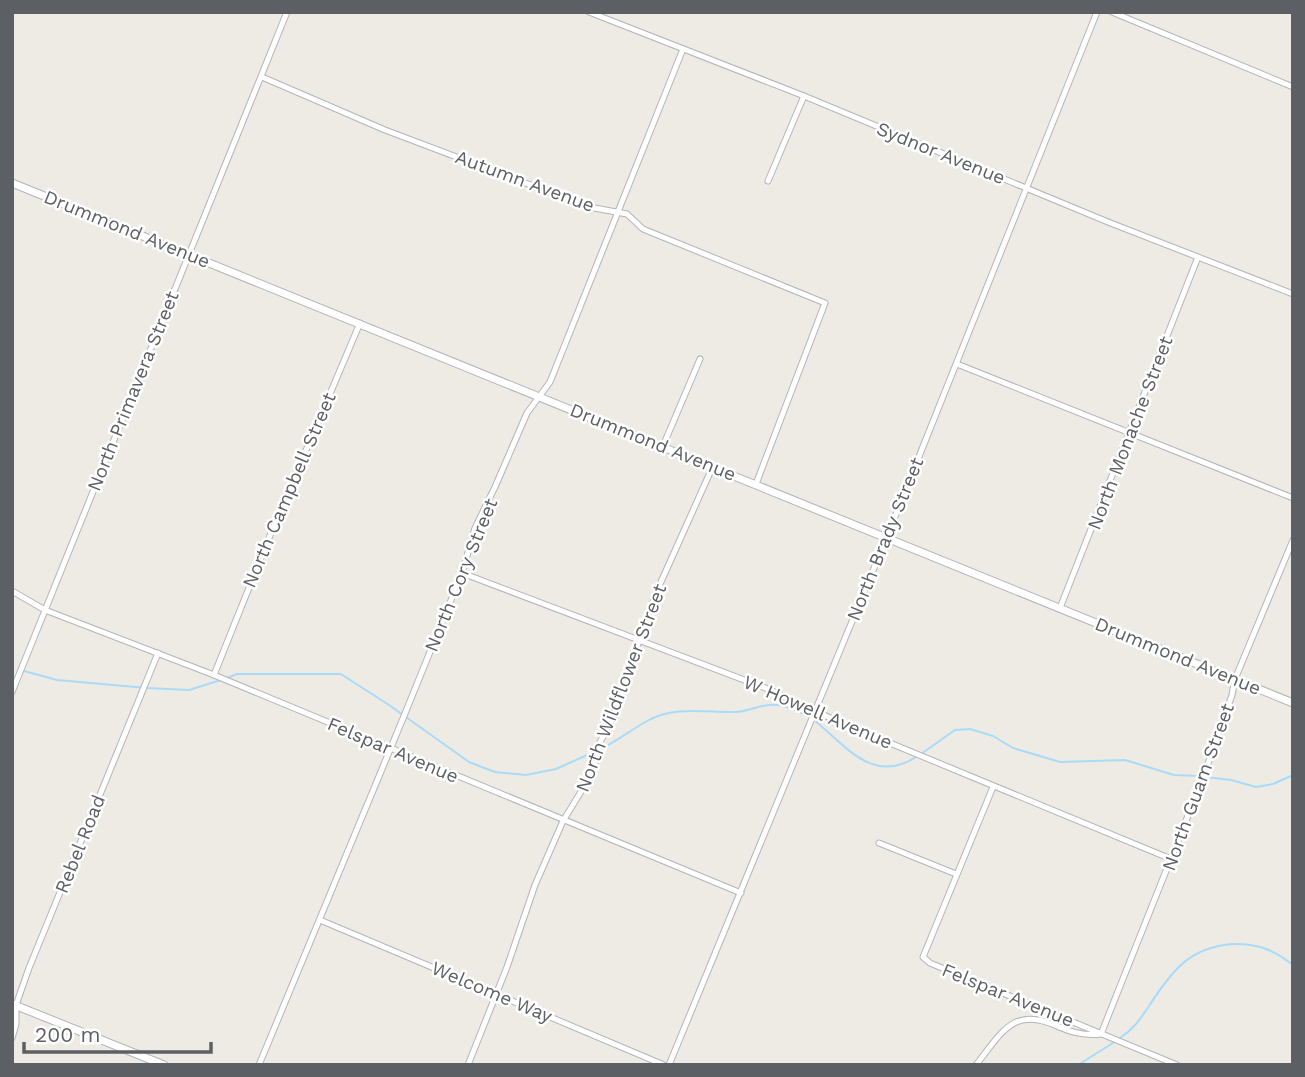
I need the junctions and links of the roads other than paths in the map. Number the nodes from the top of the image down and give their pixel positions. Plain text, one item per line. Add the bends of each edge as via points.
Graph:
1 (287, 12) edge
2 (589, 12) edge
3 (1097, 12) edge
4 (1112, 12) edge
5 (683, 50) junction
6 (262, 77) junction
7 (1293, 86) edge
8 (804, 96) junction
9 (768, 181) dead end
10 (12, 183) edge
11 (1027, 188) junction
12 (617, 211) junction
13 (188, 254) junction
14 (1198, 257) junction
15 (1293, 294) edge
16 (360, 323) junction
17 (700, 359) dead end
18 (957, 363) junction
19 (538, 396) junction
20 (1130, 433) junction
21 (663, 446) junction
22 (713, 466) junction
23 (757, 484) junction
24 (1293, 498) edge
25 (886, 539) junction
26 (1293, 540) edge
27 (462, 573) junction
28 (12, 591) edge
29 (1060, 608) junction
30 (45, 610) junction
31 (639, 639) junction
32 (158, 653) junction
33 (214, 675) junction
34 (1234, 679) junction
35 (12, 692) edge
36 (1293, 703) edge
37 (815, 710) junction
38 (390, 750) junction
39 (993, 787) junction
40 (563, 821) junction
41 (879, 843) dead end
42 (1171, 859) junction
43 (956, 874) junction
44 (741, 893) junction
45 (320, 920) junction
46 (496, 993) junction
47 (14, 1005) edge
48 (1101, 1034) junction
49 (12, 1038) edge
50 (161, 1064) edge
51 (259, 1065) edge
52 (468, 1065) edge
53 (664, 1065) edge
54 (669, 1065) edge
55 (976, 1065) edge
56 (1177, 1065) edge

1 - 6 street, North Primavera Street
2 - 5 street, Sydnor Avenue
3 - 11 street, North Brady Street
4 - 7 street
5 - 8 street, Sydnor Avenue
5 - 12 street, North Cory Street
6 - 12 street, Autumn Avenue via 589,207
6 - 13 street, North Primavera Street
8 - 9 street
8 - 11 street, Sydnor Avenue
10 - 13 street, Drummond Avenue
11 - 14 street, Sydnor Avenue
11 - 18 street, North Brady Street
12 - 19 street, North Cory Street via 550,382
12 - 23 street, Autumn Avenue via 643,229 825,303
13 - 16 street, Drummond Avenue
13 - 30 street, North Primavera Street
14 - 15 street, Sydnor Avenue
14 - 20 street, North Monache Street
16 - 19 street, Drummond Avenue
16 - 33 street, North Campbell Street
17 - 21 street
18 - 20 street
18 - 25 street, North Brady Street
19 - 21 street, Drummond Avenue
19 - 27 street, North Cory Street via 475,528
20 - 24 street
20 - 29 street, North Monache Street
21 - 22 street, Drummond Avenue
22 - 23 street, Drummond Avenue
22 - 31 street, North Wildflower Street
23 - 25 street, Drummond Avenue
25 - 29 street, Drummond Avenue
25 - 37 street, North Brady Street
26 - 34 street, North Guam Street
27 - 31 street, W Howell Avenue
27 - 38 street, North Cory Street
28 - 30 street, Felspar Avenue
29 - 34 street, Drummond Avenue
30 - 32 street, Felspar Avenue
30 - 35 street, North Primavera Street
31 - 37 street, W Howell Avenue
31 - 40 street, North Wildflower Street via 593,772
32 - 33 street, Felspar Avenue
32 - 47 street, Rebel Road
33 - 38 street, Felspar Avenue
34 - 36 street, Drummond Avenue
34 - 42 street, North Guam Street
37 - 39 street, W Howell Avenue
37 - 44 street, North Brady Street
38 - 40 street, Felspar Avenue
38 - 45 street, North Cory Street
39 - 42 street, W Howell Avenue
39 - 43 street
40 - 44 street, Felspar Avenue
40 - 46 street, North Wildflower Street
41 - 43 street
42 - 48 street, North Guam Street
43 - 48 street, Felspar Avenue via 923,957
44 - 54 street, North Brady Street
45 - 46 street, Welcome Way
45 - 51 street, North Cory Street
46 - 52 street, North Wildflower Street
46 - 53 street, Welcome Way
47 - 49 street, Rebel Road
47 - 50 street
48 - 55 street via 1080,1035 1041,1018 1027,1018 1001,1033
48 - 56 street, Felspar Avenue

